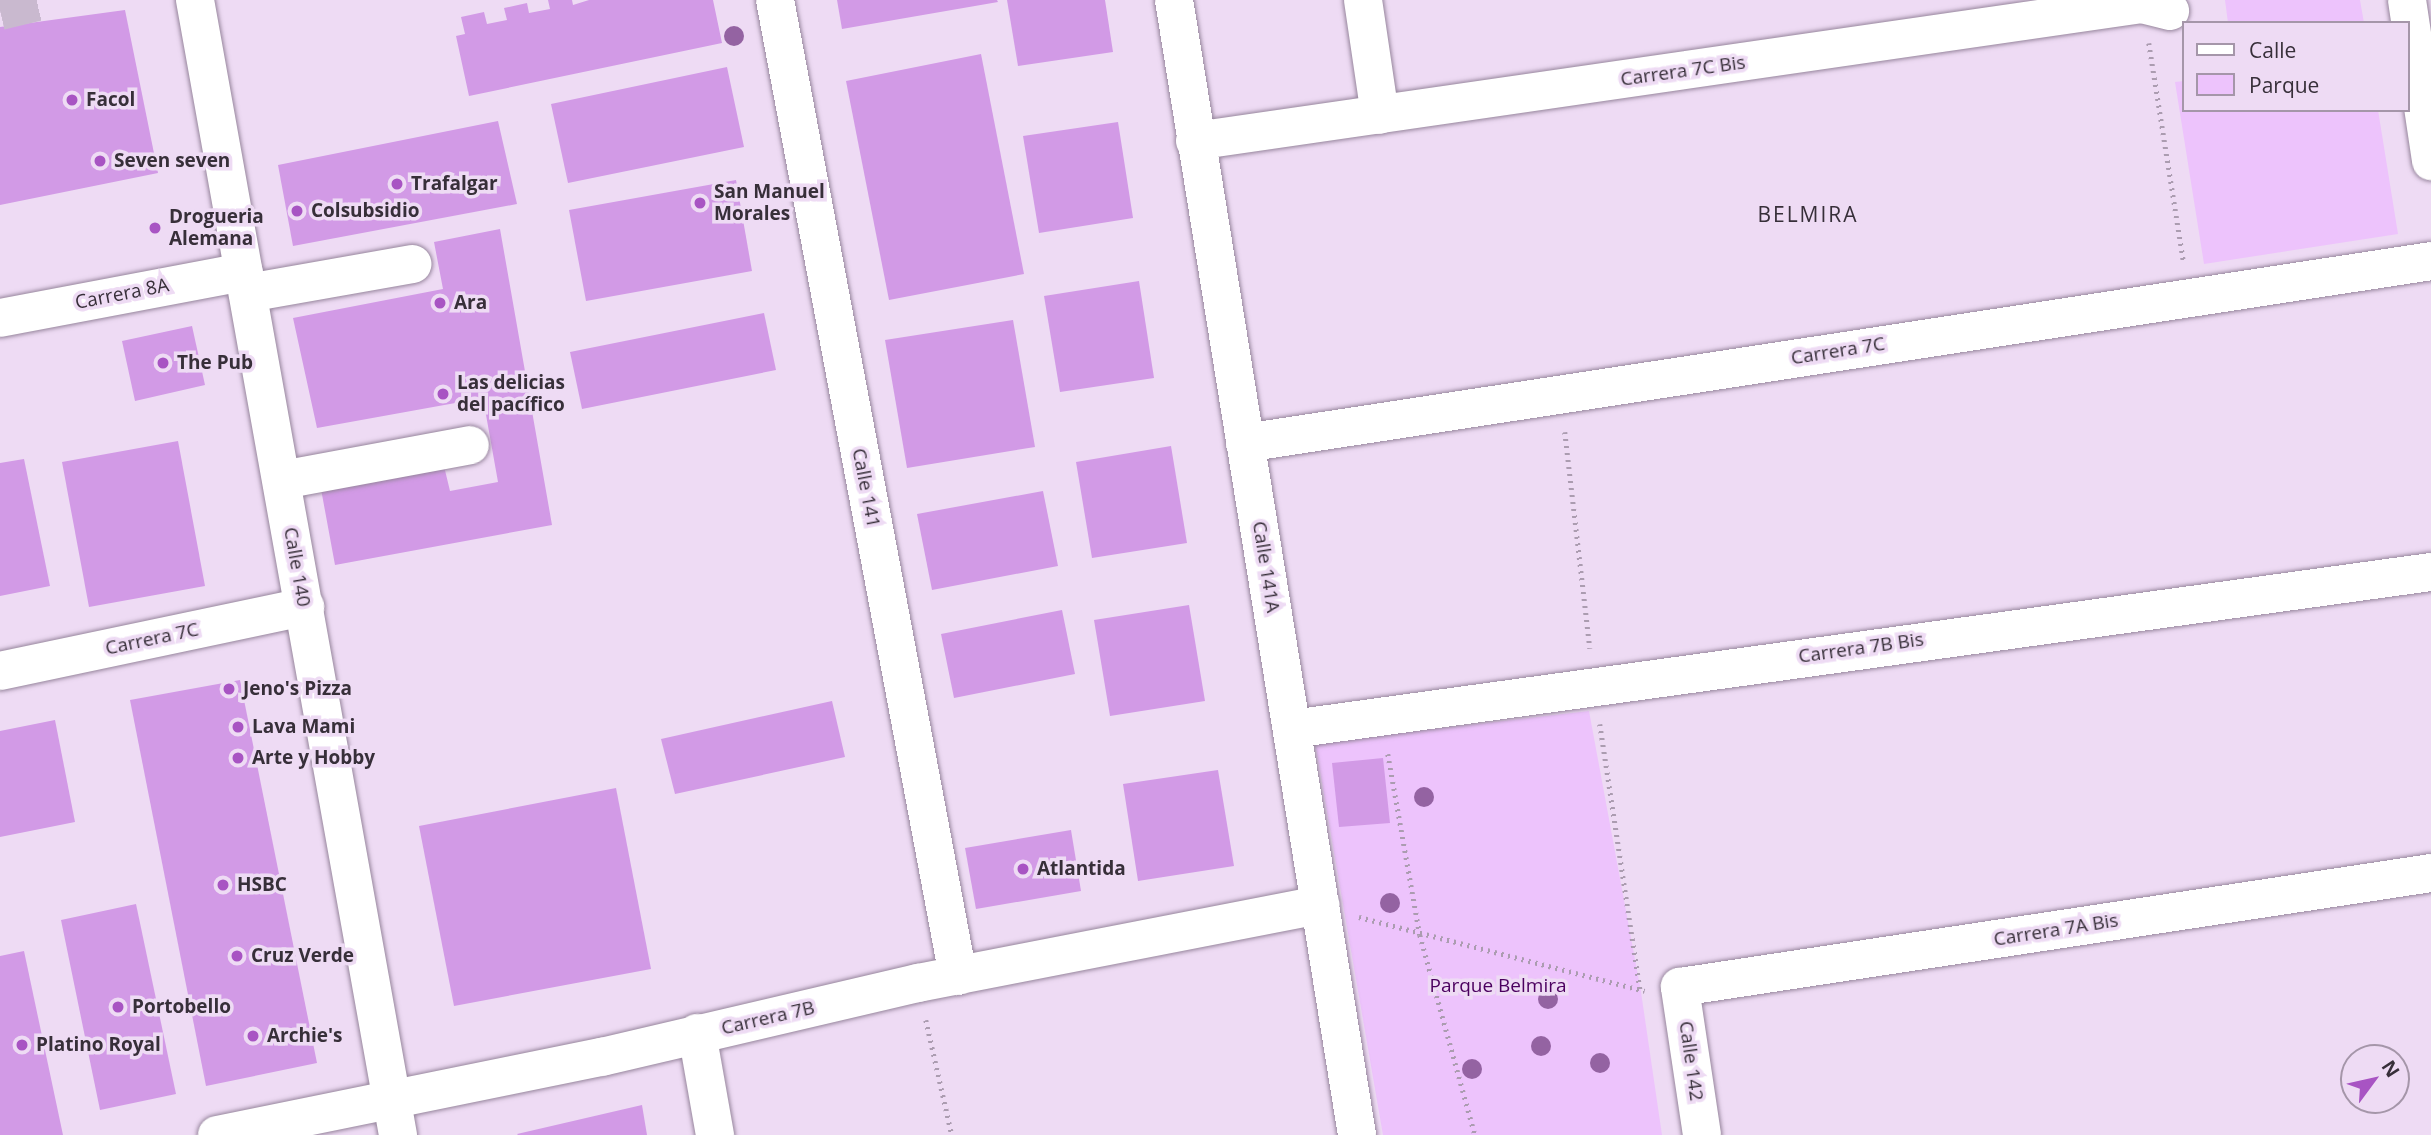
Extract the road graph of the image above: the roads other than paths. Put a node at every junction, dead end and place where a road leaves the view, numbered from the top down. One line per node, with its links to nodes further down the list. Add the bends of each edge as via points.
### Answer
1 (195, 0): 12 (street, Calle 140)
2 (775, 0): 23 (street, Calle 141)
3 (1174, 0): 8 (street, Calle 141A)
4 (1363, 0): 7 (street)
5 (2407, 0): 9 (street)
6 (2156, 8): 7 (street, Carrera 7C Bis)
7 (1380, 114): 8 (street, Carrera 7C Bis)
8 (1195, 141): 14 (street, Calle 141A)
9 (2431, 161)
10 (2431, 261): 14 (street, Carrera 7C)
11 (412, 264): 12 (street, Carrera 8A)
12 (246, 282): 13 (street, Carrera 8A); 16 (street, Calle 140)
13 (0, 318)
14 (1245, 443): 20 (street, Calle 141A)
15 (470, 444): 16 (street)
16 (282, 480): 18 (street, Calle 140)
17 (2431, 572): 20 (street, Carrera 7B Bis)
18 (305, 607): 19 (street, Carrera 7C); 26 (street, Calle 140)
19 (0, 671)
20 (1292, 729): 22 (street, Calle 141A)
21 (2431, 873): 24 (street, Carrera 7A Bis)
22 (1321, 905): 23 (street, Carrera 7B); 29 (street, Calle 141A)
23 (958, 976): 25 (street, Carrera 7B)
24 (1680, 987): 30 (street, Calle 142)
25 (697, 1033): 26 (street, Carrera 7B); 28 (street)
26 (395, 1118): 27 (street, Carrera 7B)
27 (217, 1135)
28 (715, 1135)
29 (1357, 1135)
30 (1702, 1135)

